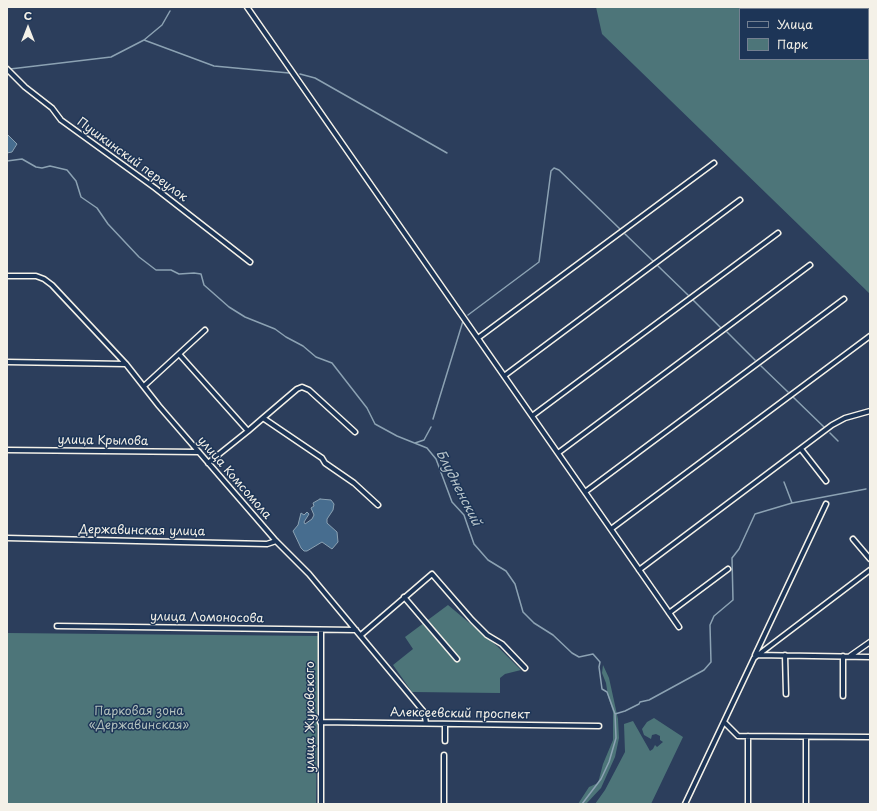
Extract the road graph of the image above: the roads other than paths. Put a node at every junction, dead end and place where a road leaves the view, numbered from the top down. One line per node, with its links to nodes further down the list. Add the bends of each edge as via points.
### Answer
1 (247, 7): 12 (street)
2 (7, 70): 6 (street, Пушкинский переулок, via 52,108 60,120 155,188)
3 (714, 163): 12 (street)
4 (740, 200): 16 (street)
5 (778, 233): 19 (street)
6 (250, 262)
7 (810, 264): 26 (street)
8 (7, 276): 15 (street, улица Комсомола, via 36,276 48,282)
9 (844, 299): 29 (street)
10 (205, 330): 13 (street)
11 (870, 336): 32 (street)
12 (478, 338): 16 (street)
13 (179, 354): 17 (street); 21 (street)
14 (7, 362): 15 (street)
15 (126, 364): 17 (street, улица Комсомола)
16 (504, 376): 19 (street)
17 (144, 386): 25 (street, улица Комсомола)
18 (870, 411): 23 (street, via 845,418)
19 (532, 416): 26 (street)
20 (263, 418): 21 (street); 22 (street, via 302,387 309,390); 31 (street, via 322,458)
21 (248, 431): 27 (street)
22 (354, 432)
23 (801, 449): 28 (street); 38 (street)
24 (7, 450): 25 (street, улица Крылова)
25 (199, 452): 27 (street, улица Комсомола)
26 (558, 453): 29 (street)
27 (208, 463): 35 (street, улица Комсомола)
28 (826, 481)
29 (585, 492): 32 (street)
30 (826, 504): 49 (street)
31 (378, 505)
32 (611, 529): 38 (street)
33 (7, 538): 35 (street, Державинская улица, via 267,544)
34 (854, 539): 36 (street)
35 (276, 541): 45 (street, улица Комсомола, via 309,574)
36 (870, 559)
37 (728, 569): 41 (street)
38 (639, 570): 41 (street)
39 (870, 570): 49 (street)
40 (404, 597): 46 (street); 53 (street); 54 (street, via 432,574 472,620 487,635 502,644)
41 (669, 613): 43 (street)
42 (57, 626): 44 (street, улица Ломоносова)
43 (678, 627)
44 (321, 630): 45 (street, улица Ломоносова); 57 (street, улица Жуковского)
45 (356, 630): 46 (street, улица Комсомола)
46 (360, 635): 59 (street, улица Комсомола, via 424,712)
47 (870, 642): 51 (street)
48 (785, 655): 49 (street); 50 (street); 55 (street)
49 (756, 656): 58 (street)
50 (844, 656): 51 (street); 56 (street)
51 (850, 656): 52 (street)
52 (870, 656)
53 (457, 659)
54 (525, 668)
55 (786, 694)
56 (843, 696)
57 (320, 722): 59 (street, Алексеевский проспект); 67 (street, улица Жуковского)
58 (724, 722): 62 (street, via 738,736); 69 (street)
59 (426, 723): 60 (street, Алексеевский проспект)
60 (445, 724): 61 (street, Алексеевский проспект); 65 (street)
61 (599, 726)
62 (748, 736): 63 (street); 70 (street)
63 (806, 737): 64 (street); 71 (street)
64 (870, 737)
65 (445, 741)
66 (444, 756): 68 (street)
67 (321, 804)
68 (444, 804)
69 (685, 804)
70 (748, 804)
71 (806, 804)

